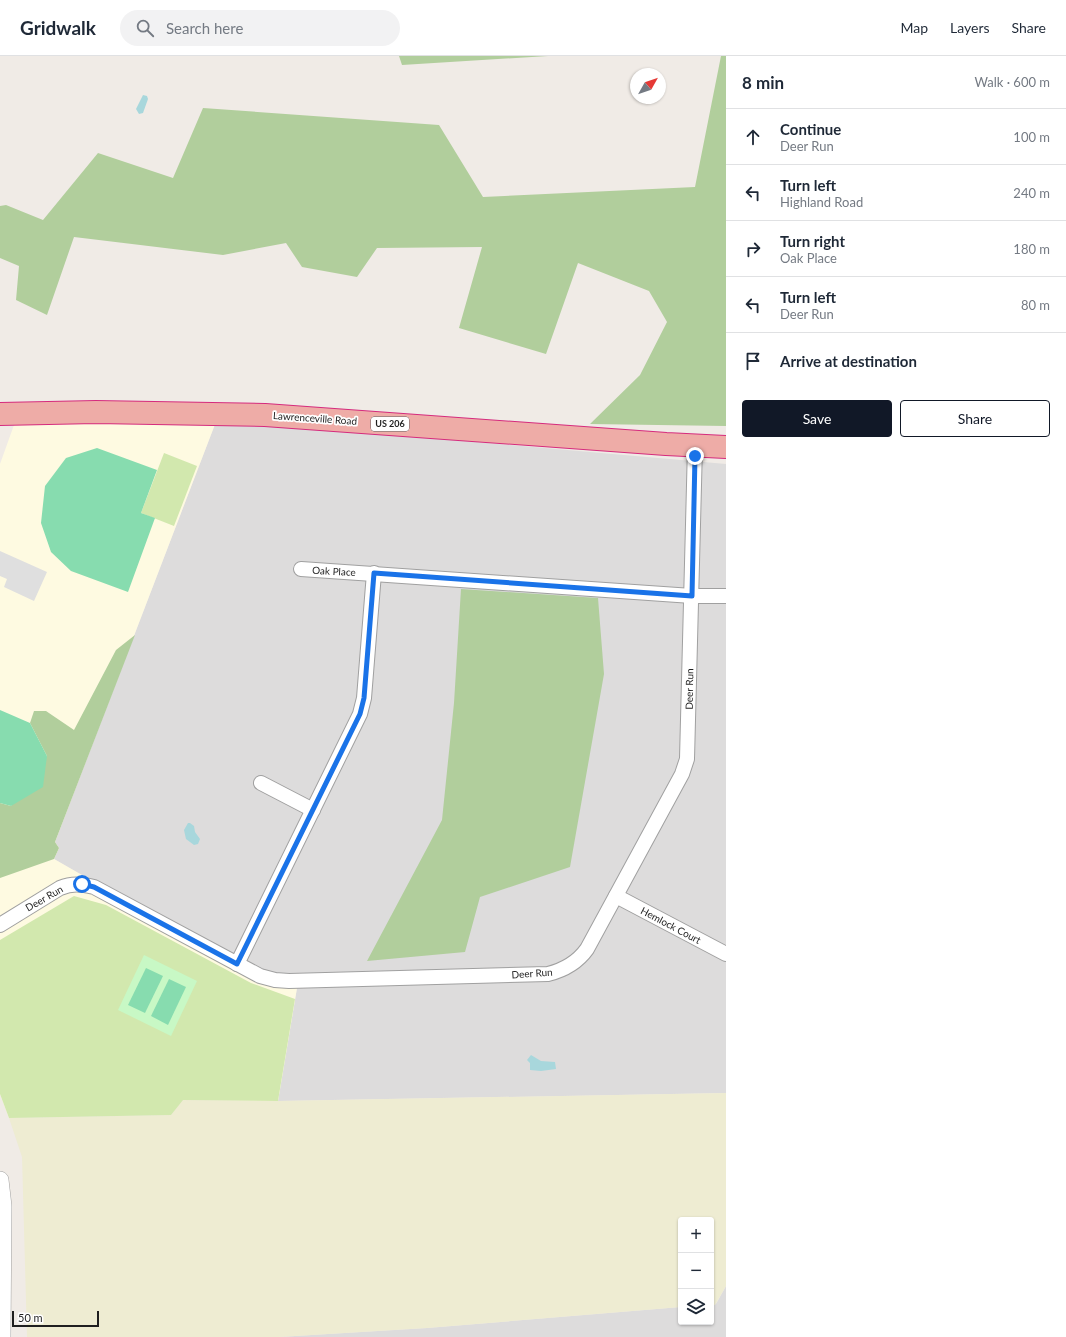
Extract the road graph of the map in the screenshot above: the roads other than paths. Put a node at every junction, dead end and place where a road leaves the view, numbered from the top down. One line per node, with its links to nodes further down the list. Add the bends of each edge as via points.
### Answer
1 (53, 413): 2 (highway, Lawrenceville Road / US 206); 3 (street); 4 (highway, Lawrenceville Road / US 206, via 265,415)
2 (0, 414)
3 (0, 422)
4 (695, 446): 5 (highway, Lawrenceville Road / US 206); 8 (street, Deer Run)
5 (726, 447)
6 (302, 569): 7 (street, Oak Place)
7 (374, 573): 8 (street, Oak Place); 11 (street, via 364,698 352,731)
8 (692, 596): 9 (street, Oak Place); 12 (street, Deer Run, via 687,759 682,774)
9 (726, 596)
10 (261, 783): 11 (street)
11 (313, 810): 15 (street)
12 (616, 896): 14 (street, Hemlock Court); 15 (street, Deer Run, via 583,954 561,971 548,974 289,981 260,976)
13 (0, 925): 15 (street, Deer Run, via 60,888 69,884 82,884 94,887)
14 (726, 954)
15 (237, 964)
16 (0, 1180): 17 (street, via 3,1206)
17 (2, 1337)

